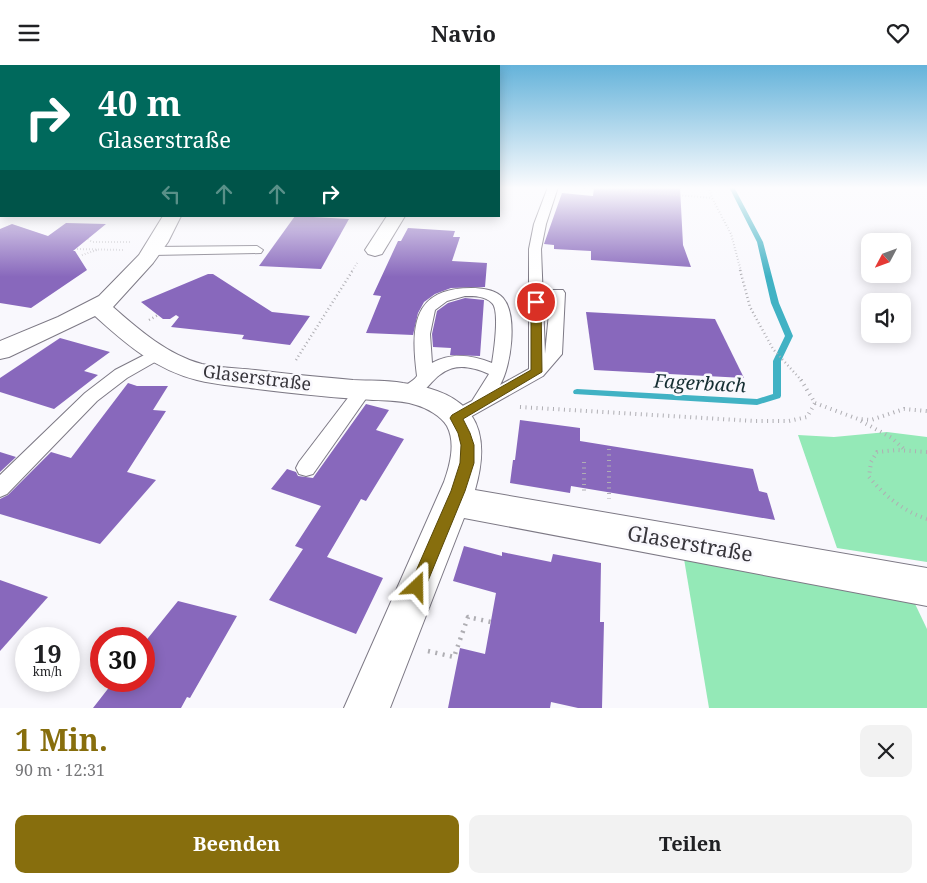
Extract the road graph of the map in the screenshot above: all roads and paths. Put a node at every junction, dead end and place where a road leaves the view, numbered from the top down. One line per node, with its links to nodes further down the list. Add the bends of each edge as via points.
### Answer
1 (171, 217): 6 (street)
2 (395, 217): 7 (street)
3 (542, 217): 18 (lane, via 536,249)
4 (722, 217): 22 (path, via 731,234 750,307 773,349 804,383)
5 (88, 239): 6 (path)
6 (145, 246): 11 (lane); 14 (street, via 107,301)
7 (377, 248): 19 (path, via 366,250)
8 (77, 249): 9 (path)
9 (100, 249): 10 (path); 12 (path)
10 (129, 250)
11 (257, 250)
12 (82, 255)
13 (558, 293): 18 (lane, via 554,354)
14 (98, 306): 15 (street); 16 (street, Glaserstraße)
15 (0, 351)
16 (156, 354): 19 (street, Glaserstraße, via 201,372); 31 (lane, via 121,374 91,397)
17 (499, 372): 20 (lane, via 484,364 462,361 443,364); 20 (lane, via 502,306 488,294 460,293 428,307 423,322); 23 (lane)
18 (537, 372): 23 (lane)
19 (278, 382): 21 (street, Glaserstraße)
20 (416, 385): 21 (street, Glaserstraße); 23 (street, Glaserstraße, via 434,401)
21 (363, 390): 30 (lane)
22 (816, 403): 23 (path, via 808,417 789,421); 25 (path)
23 (468, 411): 33 (street, Glaserstraße, via 464,433 467,463)
24 (927, 411): 25 (path, via 904,409 871,420)
25 (858, 419): 27 (path, via 892,438)
26 (610, 449): 34 (path)
27 (906, 451): 28 (path); 35 (path, via 878,452 871,462 869,477 884,496)
28 (927, 452)
29 (584, 462): 32 (path)
30 (306, 468)
31 (0, 488)
32 (584, 499)
33 (453, 501): 36 (street, Glaserstraße); 39 (street, Glaserstraße)
34 (609, 502)
35 (927, 519)
36 (927, 587)
37 (491, 622): 38 (path, via 468,617 454,657)
38 (418, 649)
39 (367, 708)

